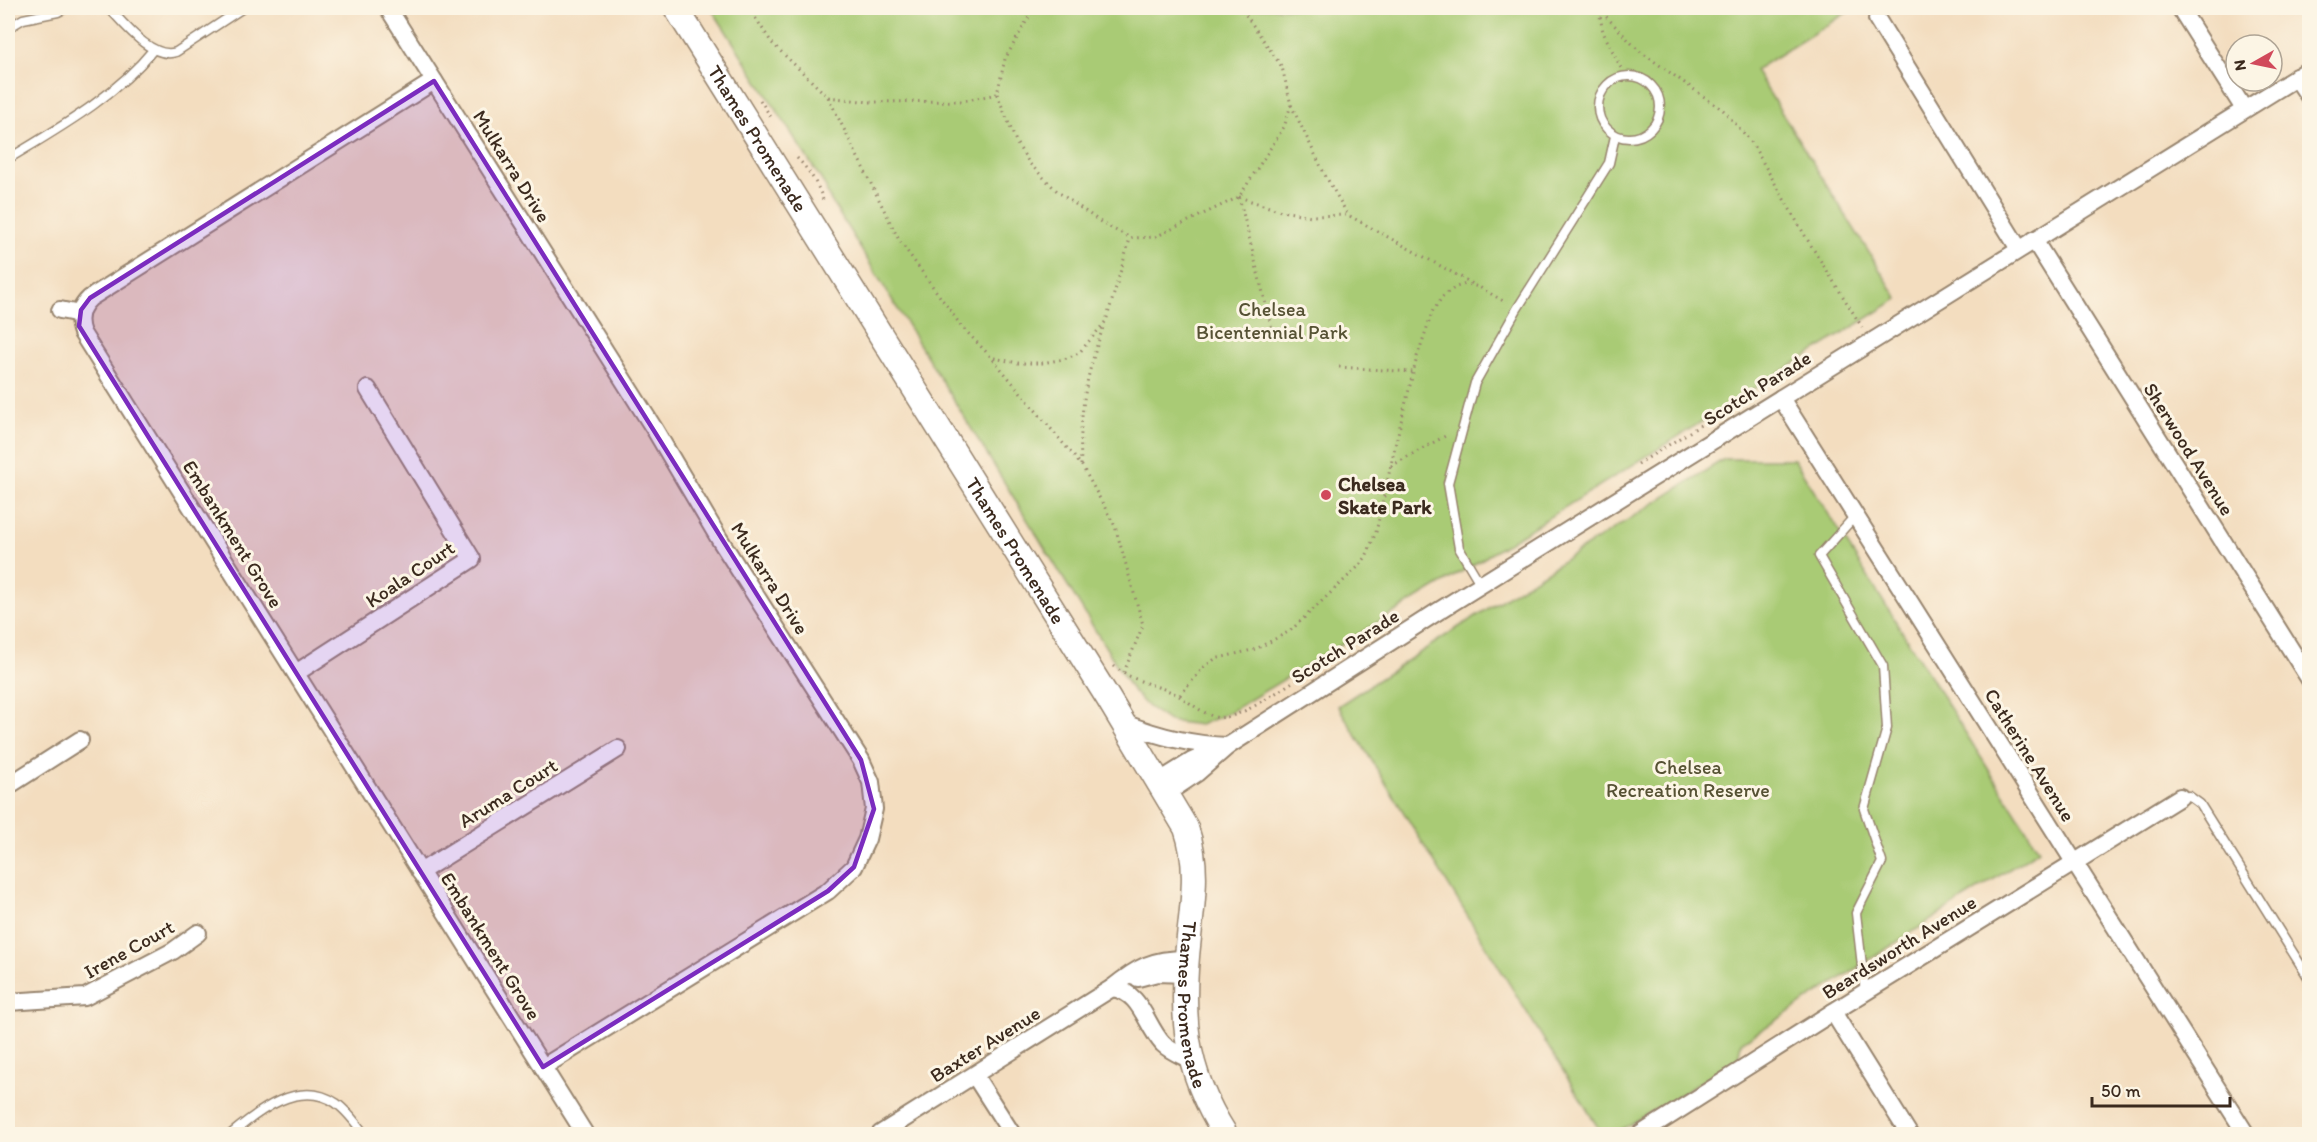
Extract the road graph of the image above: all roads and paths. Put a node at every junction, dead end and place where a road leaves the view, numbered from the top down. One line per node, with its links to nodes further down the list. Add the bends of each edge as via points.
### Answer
1 (66, 8): 12 (lane, via 23,19)
2 (109, 8): 13 (lane)
3 (243, 8): 13 (lane, via 174,53)
4 (388, 8): 16 (street, Mulkarra Drive)
5 (676, 8): 55 (main road, Thames Promenade)
6 (749, 8): 19 (path, via 772,43)
7 (1034, 8): 18 (path, via 1005,59)
8 (1241, 8): 21 (path, via 1282,67)
9 (2180, 8): 22 (street)
10 (1599, 9): 15 (path, via 1604,32); 38 (path, via 1638,50 1723,110 1750,140)
11 (1877, 19): 31 (street, Sherwood Avenue)
12 (8, 28)
13 (153, 50): 26 (lane, via 116,88)
14 (2303, 73): 20 (street); 22 (street, Scotch Parade)
15 (1625, 76): 24 (lane, via 1607,84 1598,102 1601,122); 24 (lane, via 1636,76 1654,87 1659,118 1646,134 1625,139)
16 (434, 81): 35 (street, via 90,298); 72 (street, Mulkarra Drive, via 861,760 870,782 874,809 867,839 854,867 828,891)
17 (756, 92): 23 (path)
18 (997, 94): 19 (path, via 962,101 869,102); 30 (path, via 1017,144 1030,164 1058,192)
19 (828, 97): 39 (path, via 899,240 962,327)
20 (2310, 98)
21 (1291, 105): 27 (path, via 1284,127); 29 (path)
22 (2244, 109): 31 (street, Scotch Parade)
23 (773, 121)
24 (1615, 136): 33 (lane, via 1609,163)
25 (795, 156): 28 (path, via 819,188)
26 (8, 159)
27 (1239, 197): 29 (path, via 1311,216); 30 (path, via 1155,237); 37 (path)
28 (823, 202)
29 (1348, 215): 32 (path)
30 (1131, 238): 36 (path)
31 (2026, 245): 38 (street, Scotch Parade); 52 (street, Sherwood Avenue)
32 (1479, 287): 33 (path); 53 (path, via 1456,287 1433,310 1422,338 1376,532 1358,567 1290,631 1256,649 1215,659)
33 (1517, 309): 44 (lane, via 1475,383)
34 (60, 310): 35 (street)
35 (80, 314): 50 (street, Embankment Grove, via 82,333)
36 (1106, 321): 39 (path, via 1079,353 1064,359 1018,363); 45 (path, via 1089,367 1080,428)
37 (1274, 337)
38 (1871, 343): 43 (street, Scotch Parade)
39 (992, 358): 45 (path)
40 (1340, 367): 41 (path)
41 (1413, 372)
42 (368, 389): 50 (street, Koala Court, via 472,559)
43 (1781, 398): 47 (street, Catherine Avenue); 48 (street, Scotch Parade)
44 (1463, 426): 46 (path); 48 (lane, via 1448,483 1459,548)
45 (1082, 466): 51 (path, via 1114,526 1143,625)
46 (1391, 466)
47 (1855, 516): 62 (street, Catherine Avenue); 68 (lane, via 1819,556 1883,666 1887,729 1864,809 1882,862 1856,913)
48 (1481, 585): 57 (street, Scotch Parade)
49 (1114, 666): 51 (path)
50 (296, 673): 63 (street, Embankment Grove)
51 (1124, 673): 53 (path)
52 (2310, 680)
53 (1180, 695): 54 (path, via 1213,717 1227,718)
54 (1245, 711)
55 (1124, 723): 57 (street, via 1151,734); 60 (main road, Thames Promenade)
56 (80, 740): 59 (street)
57 (1228, 746): 60 (street, Scotch Parade, via 1191,761)
58 (618, 749): 63 (street, Aruma Court)
59 (8, 786)
60 (1163, 787): 65 (main road, Thames Promenade, via 1186,828 1194,861)
61 (2180, 797): 62 (street, Beardsworth Avenue); 66 (lane, via 2189,796 2200,804)
62 (2074, 863): 68 (street, Beardsworth Avenue); 82 (street, Catherine Avenue)
63 (420, 872): 72 (street, Embankment Grove)
64 (198, 933): 69 (street, Irene Court, via 173,951 85,997)
65 (1185, 966): 67 (street, Baxter Avenue, via 1162,960 1144,965); 71 (main road, Thames Promenade, via 1184,1012)
66 (2310, 980)
67 (1112, 988): 71 (street, via 1133,998 1163,1044); 73 (street, Baxter Avenue)
68 (1865, 992): 70 (street, Beardsworth Avenue)
69 (8, 1002)
70 (1833, 1012): 80 (street, Beardsworth Avenue); 81 (street)
71 (1192, 1061): 79 (main road, Thames Promenade, via 1204,1098)
72 (543, 1067): 76 (street, Embankment Grove)
73 (975, 1076): 77 (street, Baxter Avenue); 78 (street)
74 (231, 1134): 75 (lane, via 275,1102 309,1095 336,1103)
75 (364, 1134)
76 (585, 1134)
77 (880, 1134)
78 (1012, 1134)
79 (1225, 1134)
80 (1641, 1134)
81 (1909, 1134)
82 (2246, 1134)

